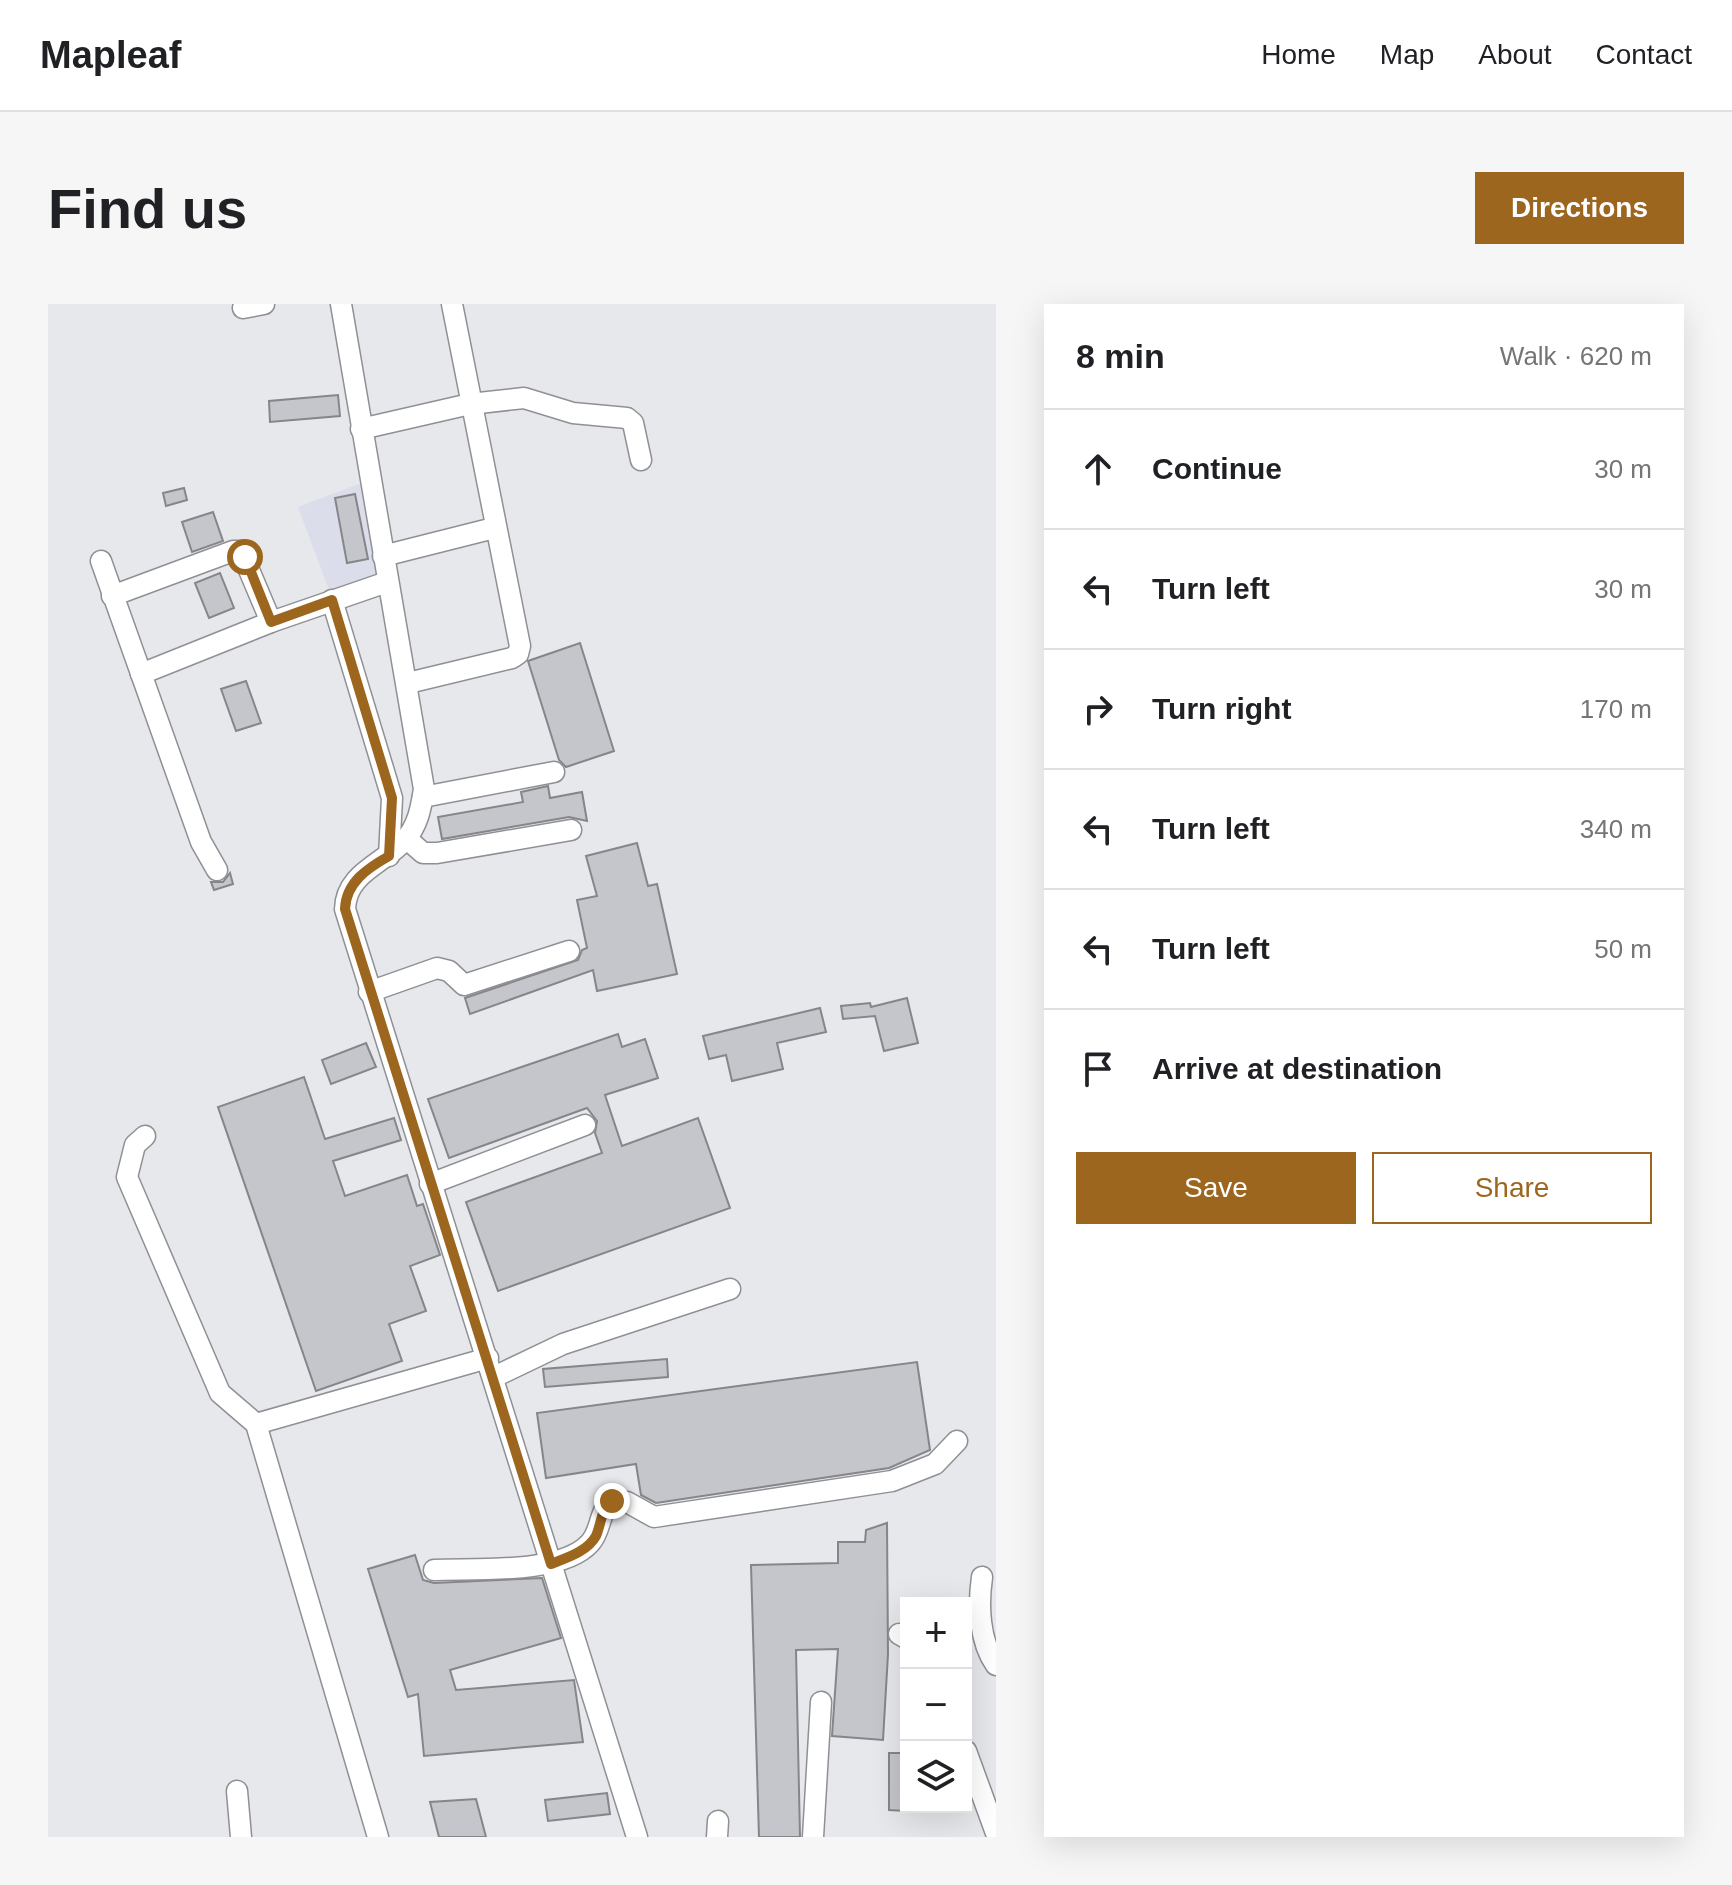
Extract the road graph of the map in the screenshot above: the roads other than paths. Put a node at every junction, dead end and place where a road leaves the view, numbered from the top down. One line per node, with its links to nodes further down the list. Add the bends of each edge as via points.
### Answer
1 (341, 304): 4 (street)
2 (452, 304): 3 (street)
3 (470, 404): 4 (street); 5 (street, via 524,398 573,413 618,415 633,423); 6 (street)
4 (361, 429): 7 (street)
5 (641, 460)
6 (494, 528): 7 (street); 14 (street, via 518,654)
7 (383, 556): 9 (street)
8 (101, 561): 10 (street)
9 (387, 582): 11 (street); 14 (street)
10 (112, 596): 12 (street, via 241,551); 13 (street)
11 (332, 600): 12 (street); 19 (street, via 392,798)
12 (271, 622): 13 (street)
13 (141, 674): 20 (street, via 201,842)
14 (408, 683): 16 (street)
15 (554, 772): 16 (street)
16 (423, 797): 18 (street)
17 (571, 830): 18 (street, via 437,853 423,853)
18 (407, 839): 19 (street)
19 (389, 856): 22 (street, via 370,867 345,897)
20 (217, 870)
21 (569, 951): 22 (street, via 464,985 437,968)
22 (369, 992): 25 (street)
23 (585, 1125): 25 (street)
24 (145, 1136): 28 (street, via 135,1145 127,1177 220,1393)
25 (430, 1184): 27 (street)
26 (730, 1289): 27 (street)
27 (491, 1367): 28 (street); 30 (street)
28 (256, 1424): 39 (street)
29 (957, 1441): 30 (street, via 935,1464 892,1481 654,1517 627,1502 612,1501 603,1508 588,1546)
30 (551, 1564): 31 (street); 40 (street)
31 (434, 1570)
32 (982, 1577): 33 (street, via 978,1603)
33 (996, 1665)
34 (821, 1702): 41 (street)
35 (972, 1767): 37 (street)
36 (237, 1791): 38 (street)
37 (996, 1833)
38 (241, 1837)
39 (378, 1837)
40 (637, 1837)
41 (813, 1837)

